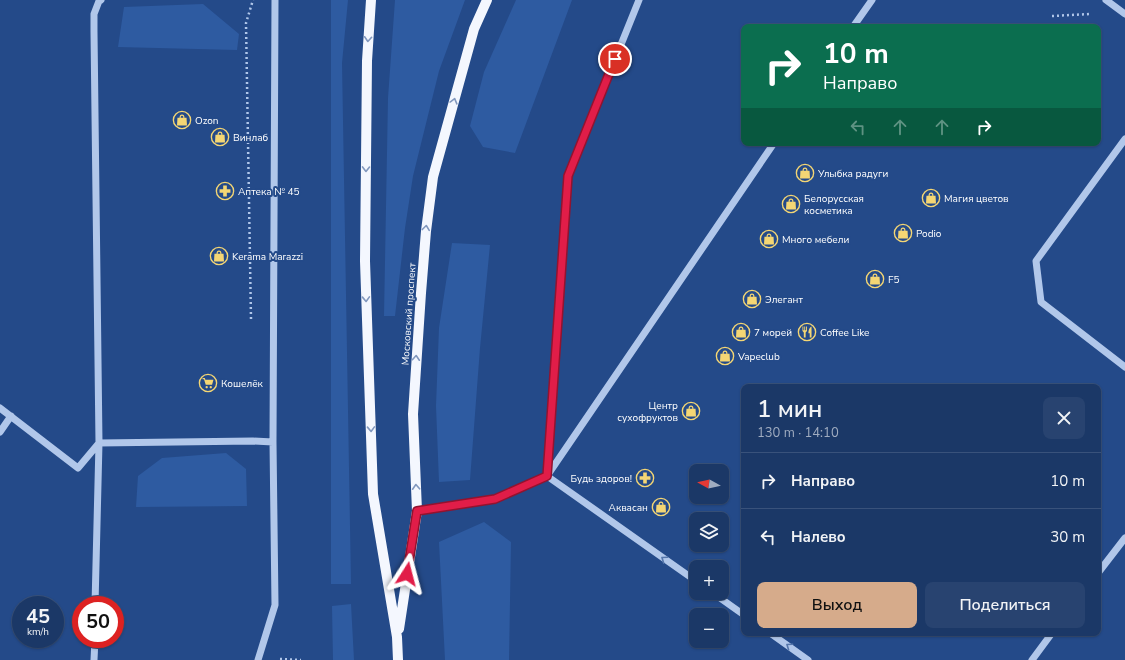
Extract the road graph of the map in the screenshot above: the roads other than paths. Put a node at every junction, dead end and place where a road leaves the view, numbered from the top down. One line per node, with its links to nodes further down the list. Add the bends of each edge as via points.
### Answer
1 (101, 0): 17 (lane, via 94,14)
2 (275, 0): 16 (lane)
3 (371, 0): 28 (main road, Московский проспект, one-way to 28, via 367,61 365,261 373,494)
4 (487, 0): 19 (main road, Московский проспект, one-way to 4, via 413,414 420,293 433,177 474,29)
5 (639, 0): 18 (lane, via 568,176)
6 (872, 0): 9 (lane)
7 (1106, 0): 8 (lane)
8 (1125, 14)
9 (855, 24)
10 (1125, 139): 12 (lane, via 1036,261 1041,302)
11 (772, 146): 18 (lane)
12 (1125, 367)
13 (0, 408): 14 (lane)
14 (11, 416): 15 (lane); 17 (lane, via 78,468)
15 (0, 432)
16 (273, 442): 17 (lane); 31 (lane, via 275,605)
17 (99, 443): 23 (lane)
18 (547, 476): 19 (lane, via 495,499); 22 (lane, one-way to 18)
19 (417, 511): 28 (main road, Московский проспект)
20 (1125, 538): 21 (lane)
21 (1101, 569)
22 (689, 576)
23 (95, 596)
24 (723, 600): 25 (lane)
25 (741, 613)
26 (774, 636): 33 (lane, one-way to 26)
27 (1050, 636): 34 (lane)
28 (397, 637): 32 (main road, Московский проспект)
29 (95, 648): 30 (lane)
30 (94, 660)
31 (258, 660)
32 (398, 660)
33 (808, 660)
34 (1032, 660)

